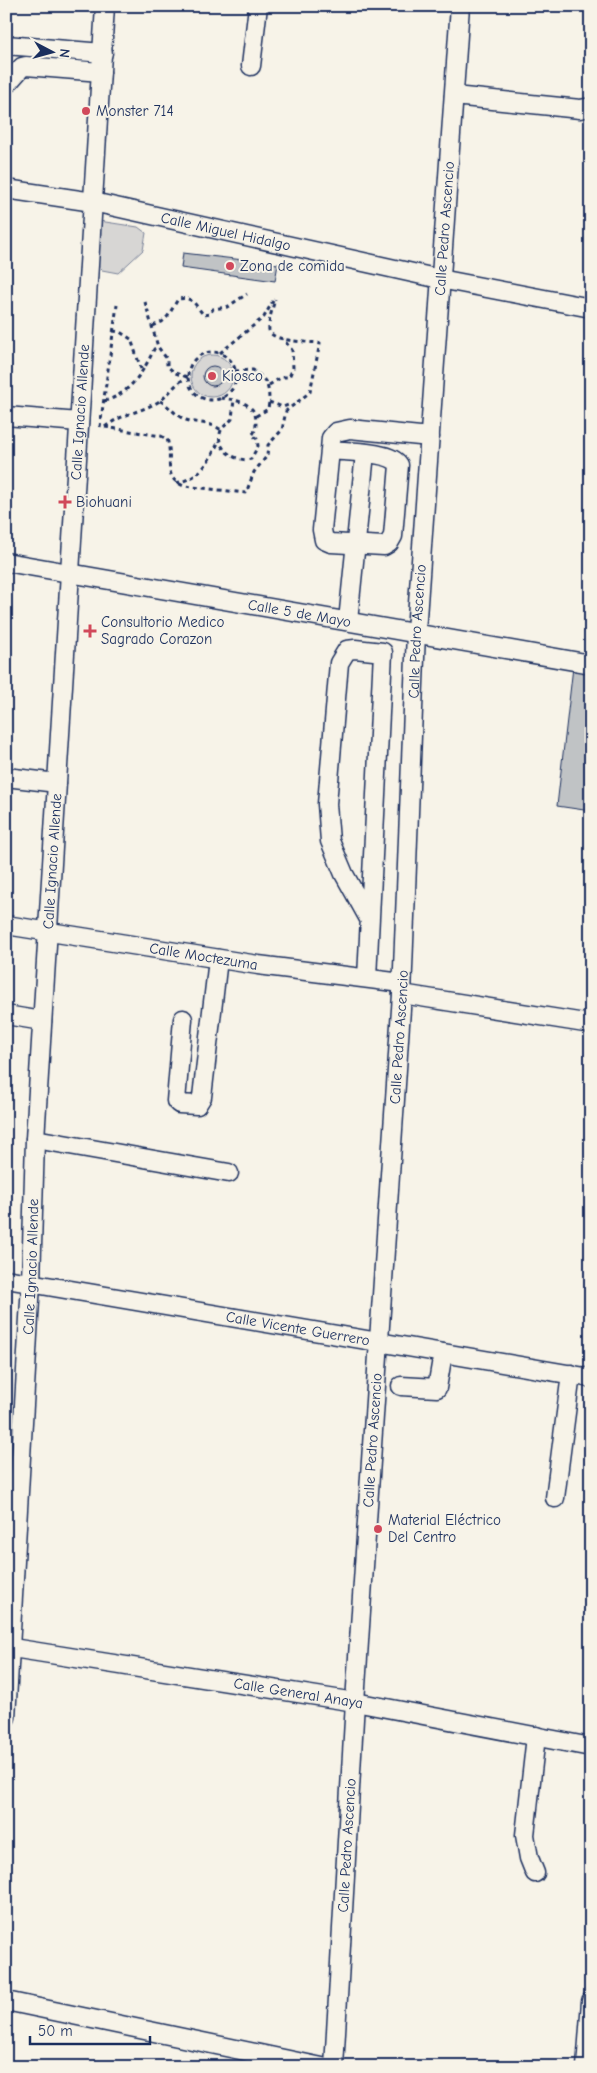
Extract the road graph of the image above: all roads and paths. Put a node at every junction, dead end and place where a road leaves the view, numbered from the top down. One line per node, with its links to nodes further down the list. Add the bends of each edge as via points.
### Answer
1 (105, 6): 5 (street, Calle Ignacio Allende)
2 (258, 6): 6 (street)
3 (460, 6): 9 (street, Calle Pedro Ascencio)
4 (6, 45): 5 (street)
5 (103, 53): 7 (street, Calle Ignacio Allende)
6 (251, 66)
7 (101, 72): 8 (street, via 26,66); 12 (street, Calle Ignacio Allende)
8 (6, 85)
9 (454, 96): 10 (street); 13 (street, Calle Pedro Ascencio)
10 (591, 108)
11 (6, 189): 12 (street, Calle Miguel Hidalgo)
12 (93, 202): 13 (street, Calle Miguel Hidalgo); 35 (street, Calle Ignacio Allende)
13 (440, 279): 17 (street, Calle Miguel Hidalgo); 38 (street, Calle Pedro Ascencio)
14 (247, 294): 18 (path, via 227,307 213,309 204,315 198,305 186,298 178,298 168,316)
15 (145, 302): 18 (path)
16 (117, 305): 19 (path)
17 (591, 308)
18 (153, 326): 21 (path)
19 (113, 331): 23 (path, via 131,339); 29 (path)
20 (282, 339): 22 (path, via 272,335 269,329 275,298 264,318); 26 (path, via 292,350 291,374); 32 (path, via 320,343 310,392)
21 (158, 347): 23 (path); 25 (path, via 167,359 167,366 174,373)
22 (220, 353): 24 (path, via 227,357); 25 (path, via 212,351 197,357 192,362)
23 (141, 370): 29 (path, via 130,388)
24 (235, 371): 26 (path, via 253,370); 27 (path, via 233,387)
25 (188, 377): 27 (path, via 189,384 199,396 214,400); 30 (path)
26 (269, 385): 31 (path)
27 (221, 398): 28 (path)
28 (234, 399): 34 (path, via 247,404); 37 (path, via 232,419)
29 (104, 401): 36 (path, via 99,427)
30 (160, 401): 36 (path, via 118,417); 37 (path, via 166,403 173,414 216,425)
31 (269, 402): 32 (path, via 283,407); 34 (path, via 268,409)
32 (292, 404): 42 (path, via 286,411 282,430 268,445 267,456 254,472 246,493)
33 (6, 416): 35 (street)
34 (256, 416): 39 (path, via 252,435 258,446 251,459 236,459)
35 (79, 422): 45 (street, Calle Ignacio Allende)
36 (105, 427): 42 (path, via 167,439 170,476)
37 (221, 430): 39 (path)
38 (430, 437): 40 (street, via 342,430 331,438); 48 (street, Calle Pedro Ascencio)
39 (219, 441): 42 (path, via 199,474)
40 (330, 450): 41 (street); 43 (street, via 322,536 331,543)
41 (366, 453): 43 (street); 43 (street, via 389,457 399,466 393,536 384,546)
42 (175, 483)
43 (355, 544): 46 (street)
44 (6, 562): 45 (street, Calle 5 de Mayo)
45 (70, 573): 46 (street, Calle 5 de Mayo); 52 (street, Calle Ignacio Allende)
46 (348, 621): 47 (street, Calle 5 de Mayo)
47 (386, 627): 48 (street, Calle 5 de Mayo); 49 (street)
48 (416, 632): 50 (street, Calle 5 de Mayo); 58 (street, Calle Pedro Ascencio)
49 (383, 652): 53 (street); 53 (street, via 347,650 339,663 327,804 330,841)
50 (591, 664)
51 (6, 777): 52 (street)
52 (57, 783): 55 (street, Calle Ignacio Allende)
53 (369, 919): 57 (street)
54 (6, 925): 55 (street, Calle Moctezuma)
55 (48, 932): 56 (street, Calle Moctezuma); 61 (street, Calle Ignacio Allende)
56 (218, 959): 57 (street, Calle Moctezuma); 60 (street, via 202,1097 197,1104 179,1104 176,1101)
57 (367, 978): 58 (street, Calle Moctezuma)
58 (402, 989): 62 (street, Calle Moctezuma); 67 (street, Calle Pedro Ascencio)
59 (6, 1015): 61 (street)
60 (183, 1019)
61 (35, 1020): 63 (street, Calle Ignacio Allende)
62 (591, 1024)
63 (35, 1139): 64 (street); 66 (street, Calle Ignacio Allende)
64 (229, 1173)
65 (6, 1279): 66 (street, Calle Vicente Guerrero)
66 (30, 1283): 67 (street, Calle Vicente Guerrero); 73 (street, Calle Ignacio Allende)
67 (378, 1342): 68 (street, Calle Vicente Guerrero); 74 (street, Calle Pedro Ascencio)
68 (443, 1353): 69 (street, Calle Vicente Guerrero); 71 (street, via 437,1388)
69 (571, 1374): 70 (street, Calle Vicente Guerrero); 72 (street)
70 (591, 1378)
71 (401, 1386)
72 (555, 1498)
73 (8, 1648): 74 (street, Calle General Anaya); 75 (street, Calle Ignacio Allende)
74 (355, 1702): 76 (street, Calle General Anaya); 82 (street, Calle Pedro Ascencio)
75 (6, 1718)
76 (536, 1736): 77 (street, Calle General Anaya); 78 (street, via 525,1835)
77 (591, 1747)
78 (535, 1873)
79 (6, 2001): 81 (street)
80 (591, 2001): 83 (street)
81 (322, 2067)
82 (334, 2067)
83 (586, 2067)

